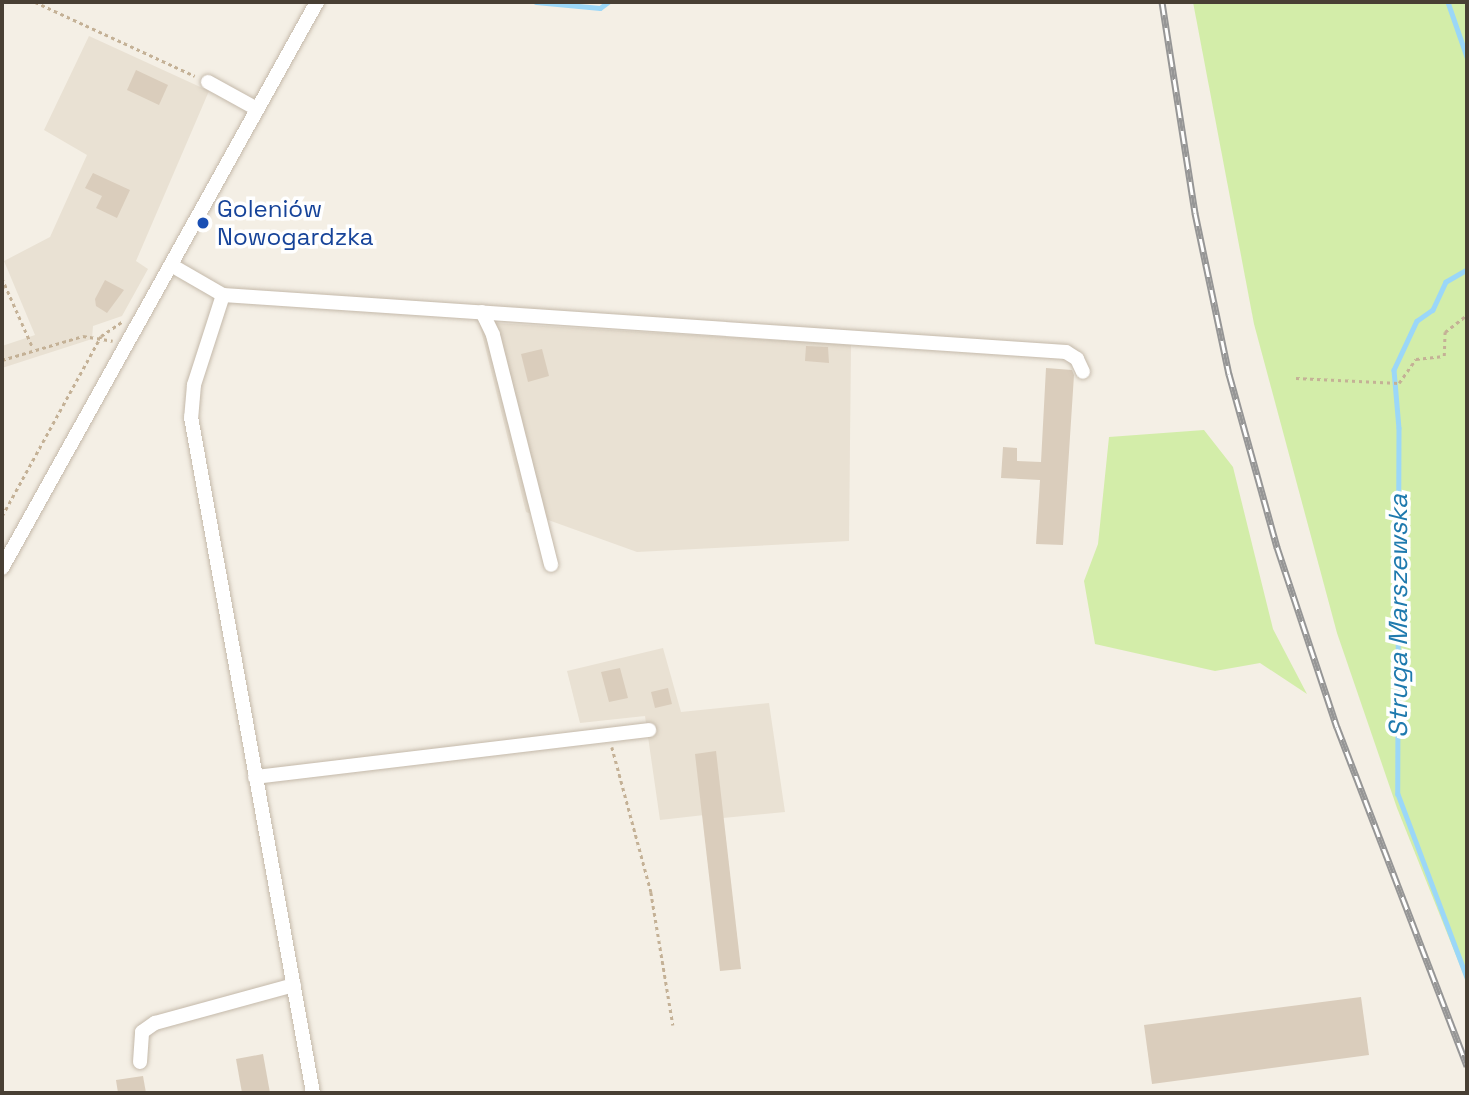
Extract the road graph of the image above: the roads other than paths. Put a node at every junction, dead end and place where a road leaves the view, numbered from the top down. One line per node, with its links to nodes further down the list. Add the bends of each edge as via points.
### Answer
1 (317, 2): 3 (street)
2 (208, 82): 3 (street)
3 (257, 109): 4 (street)
4 (171, 265): 5 (street); 9 (street)
5 (223, 295): 6 (street); 11 (street, via 194,385 191,418)
6 (482, 312): 7 (street, via 1066,352 1077,359); 8 (street, via 492,335)
7 (1083, 372)
8 (551, 565)
9 (2, 568)
10 (649, 730): 11 (street)
11 (255, 777): 12 (street)
12 (293, 985): 13 (street, via 155,1023 139,1039); 14 (street)
13 (140, 1062)
14 (313, 1093)

